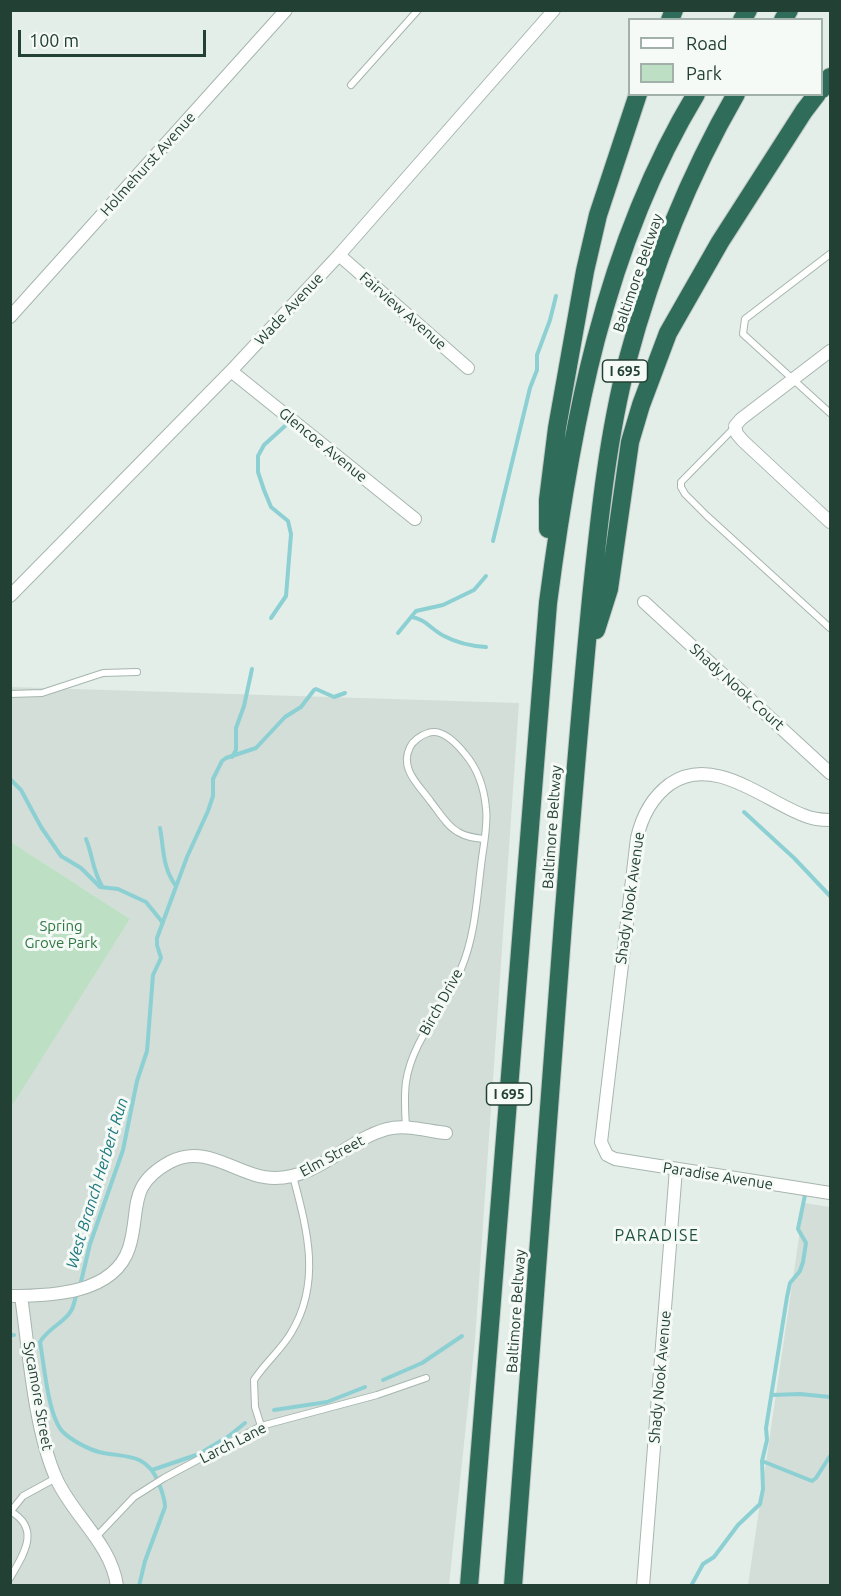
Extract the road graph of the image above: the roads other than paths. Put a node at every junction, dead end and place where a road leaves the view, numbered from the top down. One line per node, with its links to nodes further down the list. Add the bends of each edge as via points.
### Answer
1 (286, 10): 11 (street, Holmehurst Avenue)
2 (418, 10): 4 (lane)
3 (554, 10): 10 (street, Wade Avenue)
4 (351, 85)
5 (637, 96): 22 (highway, via 598,215 567,364 548,500)
6 (695, 96): 22 (highway, Baltimore Beltway / I 695, via 632,227 609,293 574,430)
7 (735, 96): 24 (highway, Baltimore Beltway / I 695, via 693,174 666,239 626,366 602,503)
8 (815, 96): 24 (highway, via 720,242 668,333 630,442 609,589)
9 (831, 254): 15 (lane, via 745,319 743,334)
10 (339, 255): 13 (street, Fairview Avenue); 14 (street, Wade Avenue)
11 (10, 317)
12 (831, 351): 15 (street)
13 (468, 368)
14 (231, 371): 18 (street, Glencoe Avenue); 20 (street, Wade Avenue)
15 (793, 379): 16 (lane); 17 (street)
16 (831, 413)
17 (735, 426): 19 (street, via 743,441); 23 (lane, via 681,482 684,494)
18 (415, 519)
19 (831, 522)
20 (11, 596)
21 (644, 602): 27 (street, Shady Nook Court)
22 (548, 603): 44 (highway, Baltimore Beltway / I 695)
23 (831, 628)
24 (584, 666): 45 (highway, Baltimore Beltway / I 695)
25 (137, 672): 26 (lane, via 103,673 42,693)
26 (10, 694)
27 (831, 773)
28 (831, 820): 32 (street, Shady Nook Avenue, via 803,815 742,785 703,774 675,781 652,801 642,818 632,871 601,1142)
29 (484, 839): 29 (lane, Birch Drive, via 484,793 474,768 450,739 429,732 412,743 408,752 410,776 456,831); 30 (lane, Birch Drive, via 467,950 412,1059 404,1102)
30 (406, 1128): 31 (street, Elm Street); 34 (street, Elm Street, via 388,1128 369,1136)
31 (446, 1134)
32 (607, 1155): 33 (street, Paradise Avenue)
33 (676, 1169): 35 (street, Paradise Avenue); 46 (street, Shady Nook Avenue)
34 (293, 1176): 36 (street, Elm Street, via 255,1175 202,1155 172,1161 147,1181 138,1194 132,1236 124,1260 115,1270 104,1279 69,1292); 38 (lane, via 306,1226 310,1278 306,1300 291,1333 254,1380 255,1407)
35 (831, 1193)
36 (16, 1296): 39 (street, Sycamore Street, via 28,1338 38,1414)
37 (426, 1378): 38 (lane, Larch Lane)
38 (261, 1426): 41 (lane, Larch Lane, via 154,1485 125,1505)
39 (56, 1478): 40 (lane, via 23,1497); 41 (street, Sycamore Street)
40 (11, 1511): 42 (lane, via 25,1524 28,1540)
41 (96, 1537): 43 (street, Sycamore Street)
42 (10, 1578)
43 (117, 1586)
44 (469, 1586)
45 (513, 1586)
46 (643, 1586)

